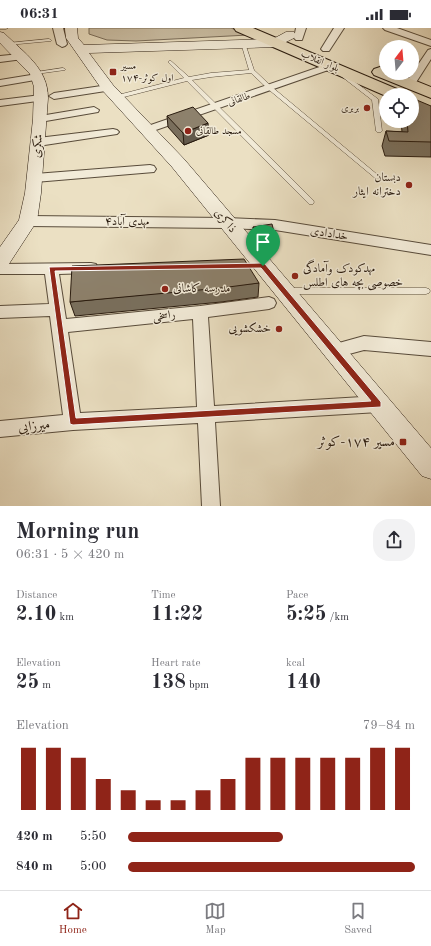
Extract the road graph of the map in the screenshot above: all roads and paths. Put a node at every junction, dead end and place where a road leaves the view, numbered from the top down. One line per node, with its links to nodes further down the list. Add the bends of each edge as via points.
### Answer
1 (0, 28): 2 (lane)
2 (6, 28)
3 (58, 28): 14 (street)
4 (71, 28): 14 (main road, ذاکری)
5 (241, 28): 9 (main road, بلوار انقلاب)
6 (339, 28): 15 (street)
7 (388, 28): 12 (street)
8 (297, 34): 9 (main road, بلوار انقلاب); 15 (main road, بلوار انقلاب)
9 (275, 35): 13 (main road); 20 (main road, بلوار انقلاب)
10 (4, 40): 11 (lane); 17 (main road)
11 (49, 40)
12 (431, 42)
13 (243, 43): 14 (main road); 22 (lane)
14 (71, 47): 29 (main road, ذاکری)
15 (326, 49): 26 (main road, بلوار انقلاب)
16 (431, 52): 26 (street)
17 (20, 57): 18 (street); 23 (main road)
18 (0, 59)
19 (172, 62): 24 (lane)
20 (332, 66): 27 (street, طالقانی); 28 (main road, بلوار انقلاب); 39 (lane, via 375,99)
21 (63, 69): 23 (lane)
22 (252, 71): 24 (lane); 27 (lane)
23 (37, 75): 25 (street); 31 (main road, شکری, via 40,87)
24 (188, 79): 29 (lane); 34 (lane)
25 (0, 83)
26 (410, 84): 30 (main road, بلوار انقلاب)
27 (270, 88): 34 (street, طالقانی); 43 (lane)
28 (382, 88)
29 (112, 93): 31 (street); 38 (main road, ذاکری)
30 (431, 93)
31 (48, 97): 32 (street); 37 (main road, شکری)
32 (0, 103)
33 (419, 104): 35 (main road)
34 (216, 107): 38 (street, طالقانی); 45 (lane)
35 (431, 109)
36 (94, 110): 37 (street)
37 (40, 119): 41 (main road, شکری)
38 (146, 130): 47 (main road, ذاکری, via 178,163)
39 (379, 131)
40 (113, 132): 41 (street)
41 (38, 142): 44 (main road, شکری)
42 (150, 169): 44 (street)
43 (376, 177)
44 (35, 178): 46 (main road, شکری)
45 (311, 202)
46 (28, 221): 47 (street, مهدی آباد۴); 49 (main road, شکری)
47 (227, 223): 48 (street, خدادادی, via 275,225); 52 (main road, ذاکری, via 255,266)
48 (431, 250)
49 (0, 262): 51 (street)
50 (106, 268): 51 (street)
51 (51, 269): 55 (street)
52 (284, 291): 53 (lane); 60 (main road, ذاکری)
53 (426, 291)
54 (269, 303): 57 (street, راسخی)
55 (57, 310): 56 (street); 58 (street)
56 (0, 312)
57 (200, 312): 58 (street, راسخی); 62 (street)
58 (59, 326): 63 (street)
59 (431, 349): 60 (street, via 364,343)
60 (334, 351): 61 (main road, ذاکری)
61 (379, 404): 62 (street, میرزایی); 65 (main road, ذاکری)
62 (206, 414): 63 (street, میرزایی); 66 (street)
63 (73, 422): 64 (street, میرزایی)
64 (0, 429)
65 (431, 467)
66 (211, 506)

